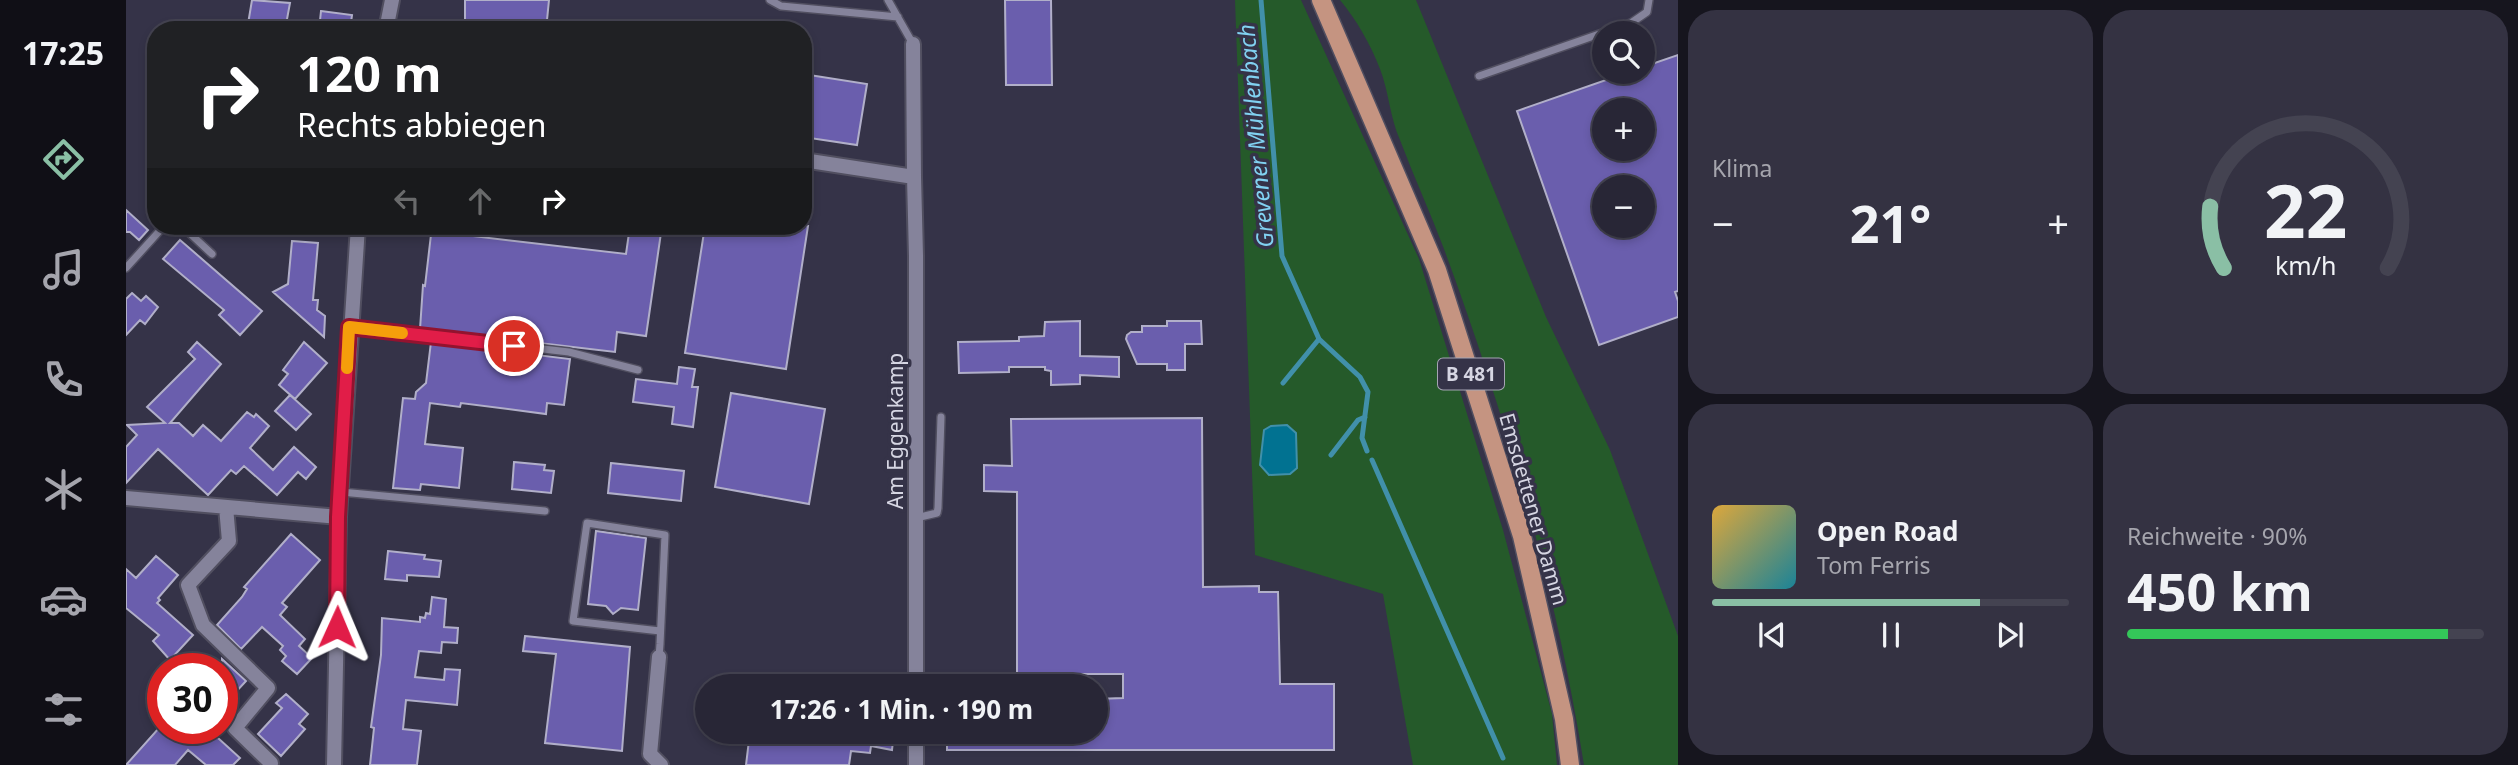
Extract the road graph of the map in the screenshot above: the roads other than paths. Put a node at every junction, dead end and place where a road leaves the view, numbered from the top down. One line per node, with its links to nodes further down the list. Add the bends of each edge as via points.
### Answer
1 (392, 0): 7 (street)
2 (770, 0): 6 (lane, via 781,6)
3 (888, 0): 6 (lane)
4 (1321, 0): 34 (main road, Emsdettener Damm / B 481, via 1437,270 1522,536 1564,719)
5 (1649, 0): 9 (lane, via 1647,12 1631,23)
6 (898, 17): 8 (lane)
7 (388, 21)
8 (913, 44): 11 (street, Am Eggenkamp)
9 (1479, 76)
10 (812, 161): 11 (street)
11 (914, 177): 25 (street, Am Eggenkamp)
12 (156, 235): 16 (lane)
13 (192, 235): 15 (lane)
14 (357, 235): 17 (street)
15 (212, 254)
16 (126, 268)
17 (349, 327): 18 (lane, via 569,352); 20 (street)
18 (638, 370)
19 (941, 417): 25 (lane, via 939,509 931,516)
20 (340, 492): 23 (lane); 24 (street)
21 (126, 498): 22 (street)
22 (226, 507): 24 (street); 30 (street, via 229,541 188,585 203,625 268,688 235,728)
23 (545, 512)
24 (338, 517): 31 (street)
25 (916, 518): 28 (street, Am Eggenkamp)
26 (660, 631): 26 (lane, via 665,535 587,523 573,621); 27 (lane)
27 (659, 657): 32 (street, via 650,754)
28 (916, 674)
29 (916, 744): 33 (street)
30 (271, 763)
31 (334, 765)
32 (661, 765)
33 (916, 765)
34 (1570, 765)

